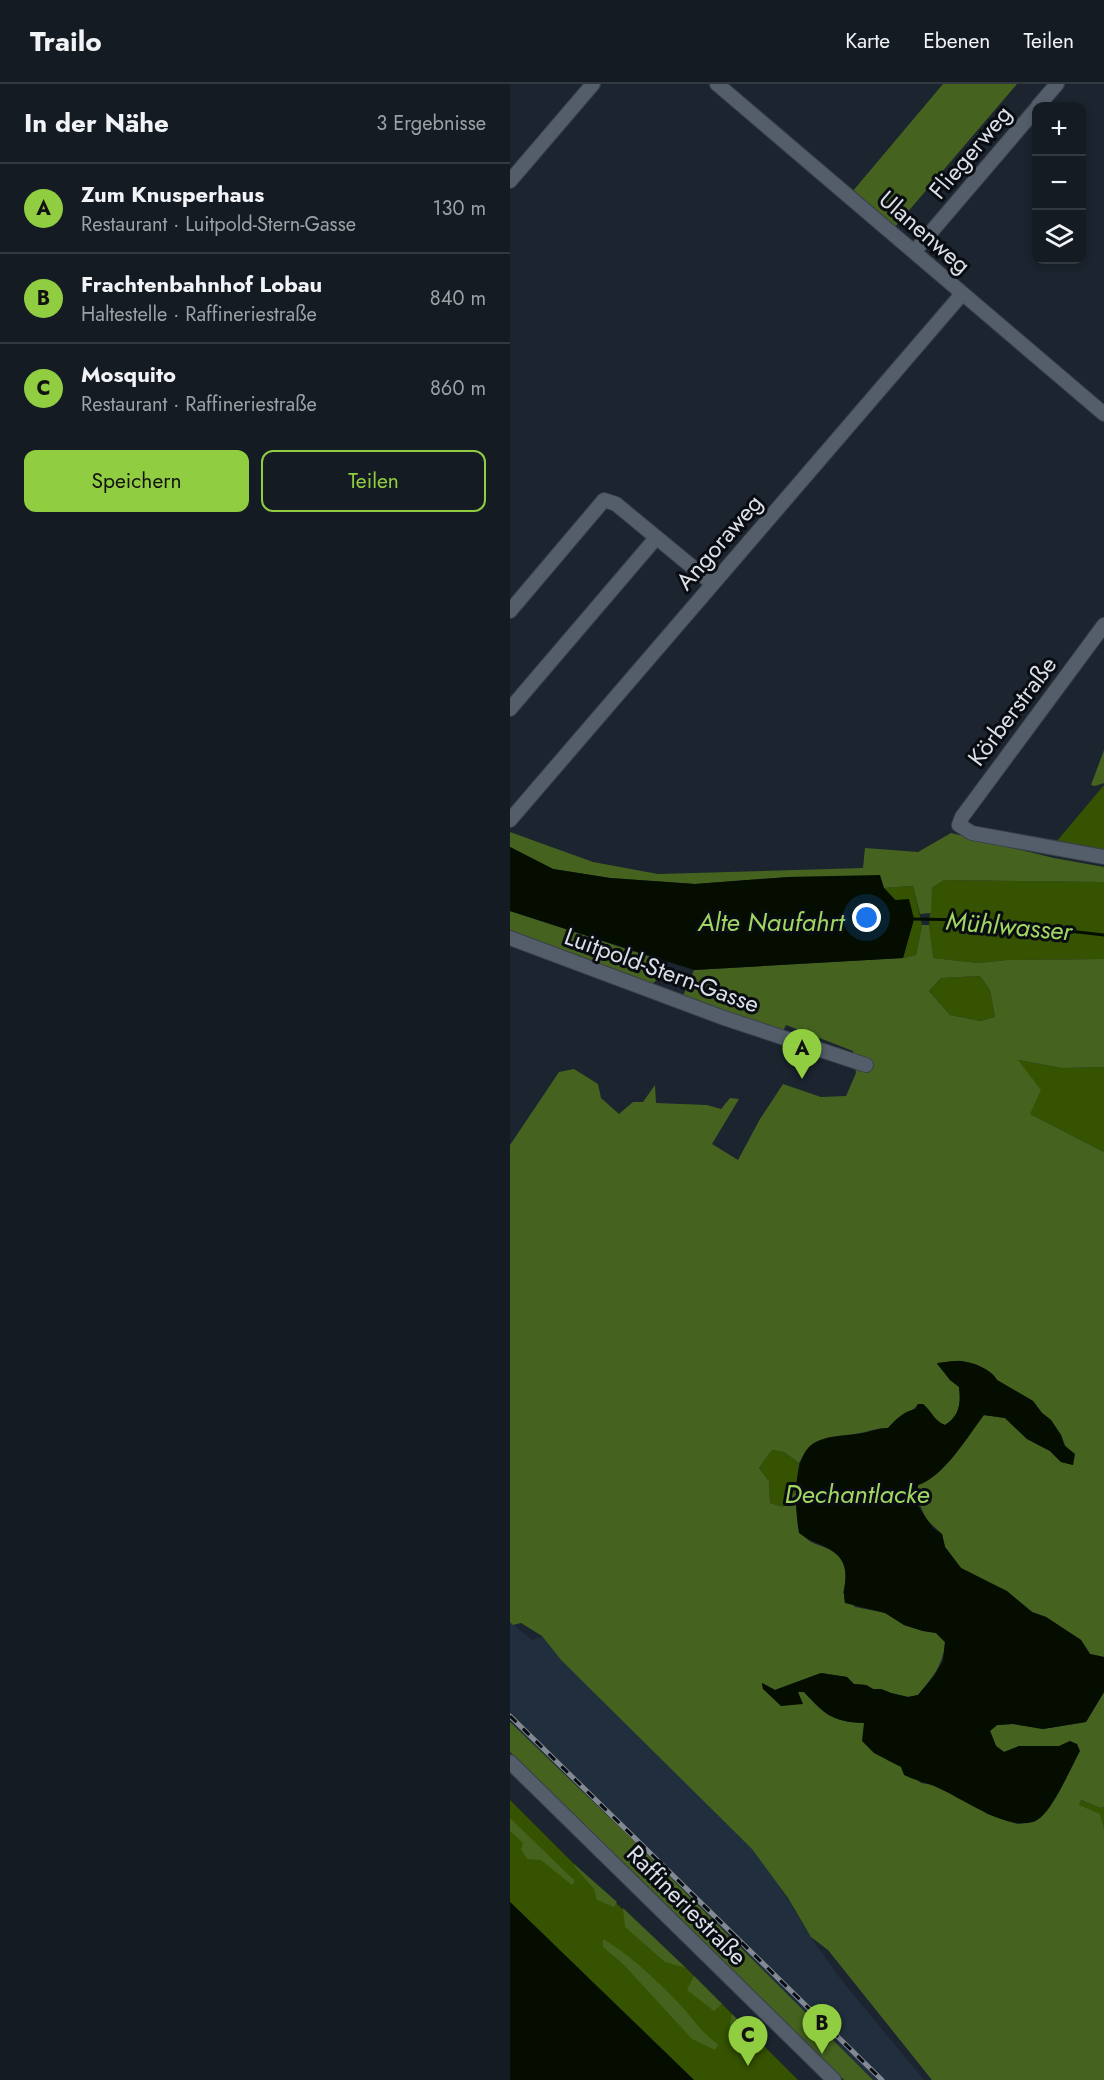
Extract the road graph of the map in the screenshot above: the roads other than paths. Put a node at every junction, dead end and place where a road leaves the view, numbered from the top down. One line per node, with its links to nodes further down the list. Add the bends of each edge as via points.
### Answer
1 (593, 84): 6 (street)
2 (717, 84): 7 (street, Ulanenweg)
3 (1058, 84): 4 (street, Fliegerweg)
4 (1042, 102)
5 (1032, 114): 7 (street, Fliegerweg)
6 (510, 181)
7 (915, 252): 8 (street, Ulanenweg)
8 (962, 294): 9 (street, Ulanenweg); 11 (street, Angoraweg)
9 (1104, 414)
10 (656, 538): 11 (street); 12 (street, via 616,504 604,500); 14 (street)
11 (713, 584): 15 (street, Angoraweg)
12 (510, 611)
13 (1104, 625): 16 (street, Körberstraße, via 959,825 972,833)
14 (510, 709)
15 (511, 818)
16 (1104, 857)
17 (510, 938): 18 (street, Luitpold-Stern-Gasse, via 724,1018)
18 (866, 1065)
19 (510, 1762): 20 (street, Raffineriestraße)
20 (834, 2080)

